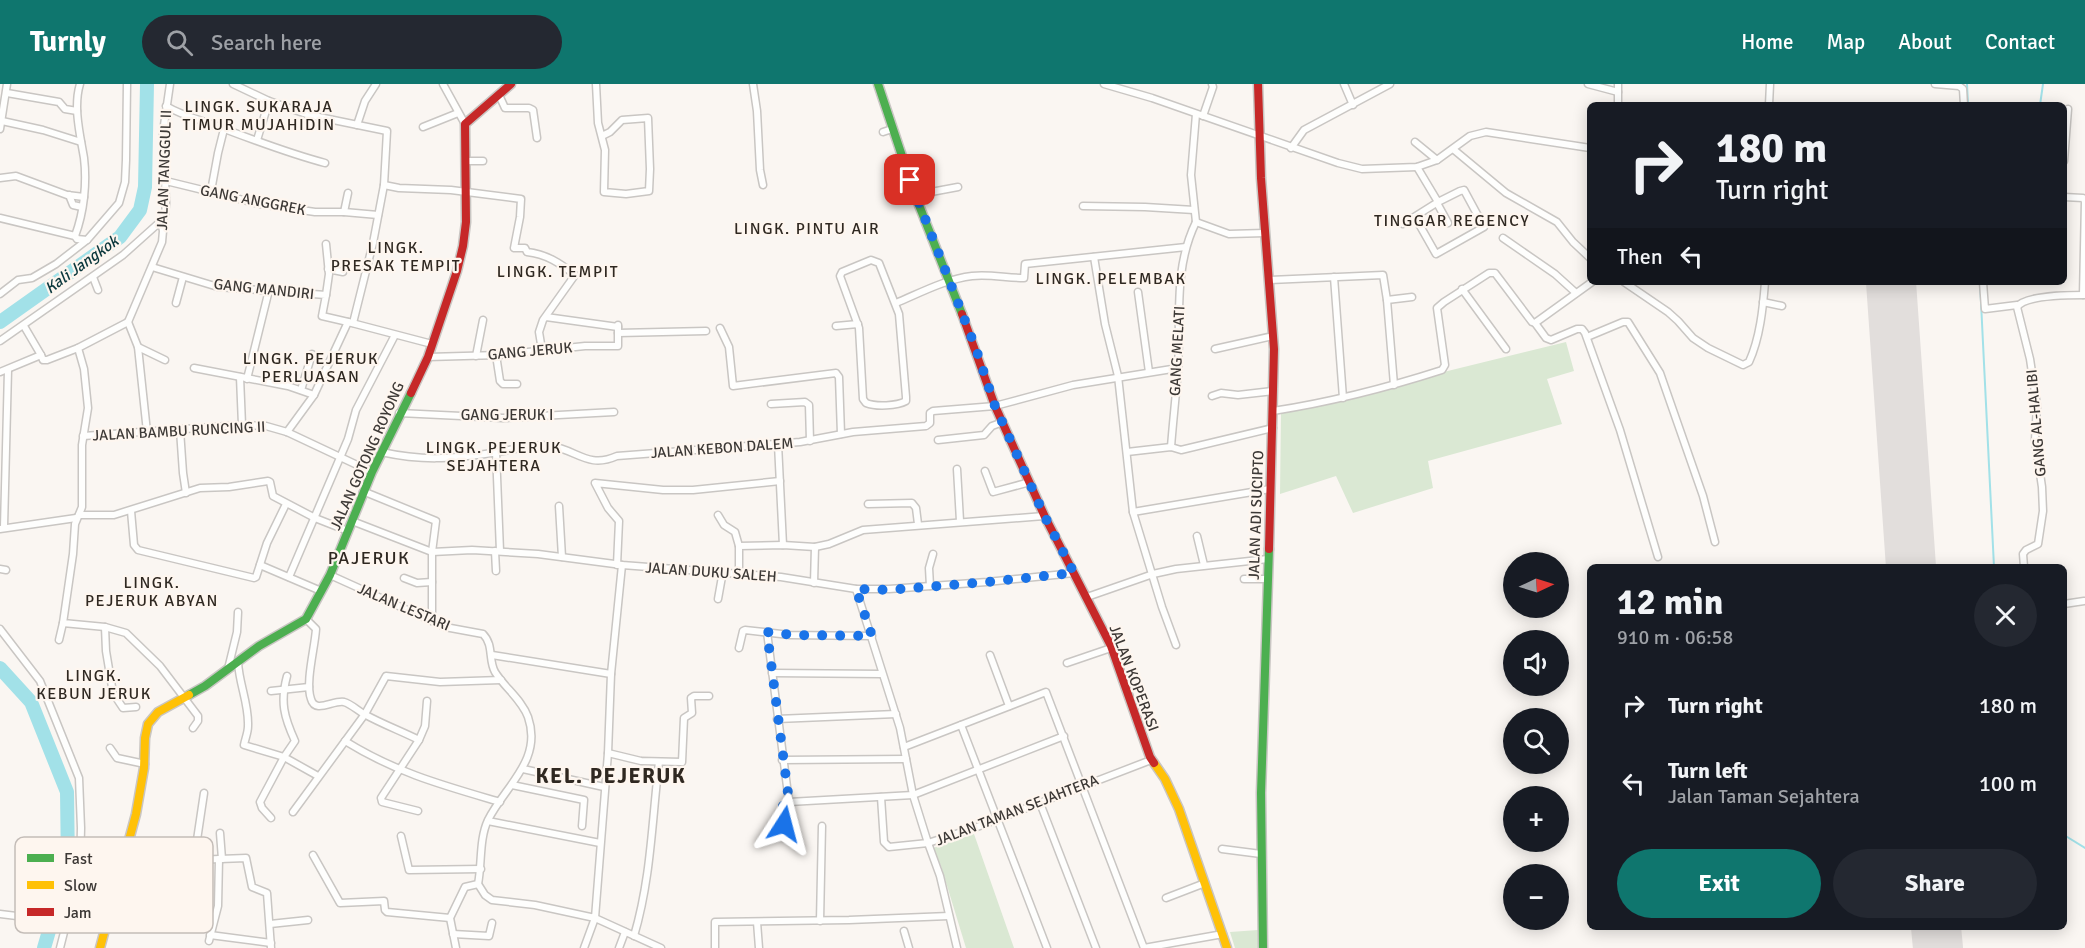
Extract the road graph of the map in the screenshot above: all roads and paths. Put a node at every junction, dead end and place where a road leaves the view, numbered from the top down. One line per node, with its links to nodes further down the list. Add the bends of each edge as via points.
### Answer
1 (80, 84): 42 (street, via 77,111)
2 (127, 84): 78 (street, via 126,160 119,203)
3 (170, 84): 26 (street, JALAN TANGGUL II)
4 (233, 84): 22 (street)
5 (376, 84): 34 (street)
6 (443, 84): 29 (street)
7 (512, 84): 21 (main road)
8 (596, 84): 39 (street)
9 (753, 84): 55 (street)
10 (878, 84): 61 (main road, JALAN KOPERASI, via 888,131)
11 (1104, 84): 30 (street)
12 (1212, 84): 30 (street)
13 (1258, 84): 38 (main road, JALAN ADI SUCIPTO)
14 (1344, 84): 25 (street)
15 (1588, 84): 20 (street)
16 (1770, 84): 23 (street)
17 (1935, 84): 24 (street, via 1959,86)
18 (1387, 85): 25 (street)
19 (5, 88): 28 (street, via 59,102 65,109); 31 (street)
20 (1618, 88)
21 (499, 95): 33 (main road); 40 (street, via 505,108 533,110)
22 (269, 100): 34 (street, via 325,120); 41 (street)
23 (1769, 102)
24 (1964, 102)
25 (1353, 105): 44 (street, via 1304,130)
26 (166, 106): 37 (street); 53 (street, JALAN TANGGUL II)
27 (2068, 109): 32 (street)
28 (77, 111)
29 (458, 113): 33 (street); 35 (street)
30 (1200, 115): 38 (street); 67 (street, via 1191,175)
31 (2, 121): 36 (street); 42 (street)
32 (2067, 122)
33 (465, 124): 48 (main road, JALAN GOTONG ROYONG)
34 (357, 125): 54 (street, via 387,131)
35 (423, 127)
36 (0, 129)
37 (224, 129): 41 (street); 57 (street)
38 (1259, 135): 44 (street); 76 (main road, JALAN ADI SUCIPTO)
39 (602, 136): 39 (street, via 606,158 604,192 649,191 648,118 622,120)
40 (537, 138)
41 (256, 140): 50 (street)
42 (81, 142): 62 (street)
43 (1415, 142): 47 (street)
44 (1291, 148): 51 (street, via 1362,169)
45 (1453, 148): 46 (street, via 1470,136 1486,132); 47 (street); 81 (street, via 1506,193 1557,222)
46 (1587, 148)
47 (1437, 160): 51 (street)
48 (466, 161): 49 (street); 59 (main road, JALAN GOTONG ROYONG)
49 (483, 161)
50 (325, 163)
51 (1417, 167): 64 (street)
52 (0, 178): 60 (street, via 16,176)
53 (166, 181): 57 (street, GANG ANGGREK); 72 (street, JALAN TANGGUL II, via 165,215)
54 (384, 185): 59 (street); 69 (street)
55 (763, 185)
56 (958, 187): 61 (street)
57 (211, 191): 68 (street, GANG ANGGREK, via 260,204)
58 (348, 193): 68 (street)
59 (467, 193): 110 (street, via 521,199 514,248 553,258 575,275); 125 (main road, JALAN GOTONG ROYONG, via 463,246)
60 (69, 195): 62 (street); 66 (street, via 73,204)
61 (915, 195): 90 (main road, JALAN KOPERASI)
62 (84, 196): 66 (street)
63 (2067, 197): 102 (street, via 2085,200)
64 (1437, 202): 70 (street); 70 (street, via 1464,190 1484,227 1436,254); 74 (street)
65 (1083, 206): 67 (street)
66 (82, 207): 78 (street)
67 (1194, 210): 73 (street)
68 (344, 212): 69 (street, GANG ANGGREK)
69 (378, 215): 113 (street)
70 (1415, 217): 75 (street)
71 (0, 218): 78 (street)
72 (161, 221): 83 (street, JALAN TANGGUL II, via 162,243); 86 (street)
73 (1196, 222): 76 (street, via 1229,234); 80 (street, GANG MELATI)
74 (1448, 223)
75 (1403, 224)
76 (1266, 233): 89 (main road, JALAN ADI SUCIPTO)
77 (1503, 238): 99 (street)
78 (80, 239): 100 (street, via 56,264 33,278 18,280)
79 (326, 244): 84 (street)
80 (1186, 247): 82 (street); 138 (street, GANG MELATI, via 1181,271)
81 (1587, 255)
82 (1094, 257): 90 (street, via 1025,264 1023,278 973,276); 142 (street)
83 (152, 267): 87 (street, GANG MANDIRI); 112 (street, JALAN TANGGUL II)
84 (328, 269): 85 (street); 101 (street)
85 (343, 272)
86 (93, 277): 96 (street); 116 (street)
87 (186, 278): 97 (street, GANG MANDIRI, via 218,287); 106 (street)
88 (1334, 278): 89 (street); 104 (street, via 1383,275); 150 (street)
89 (1269, 280): 122 (main road, JALAN ADI SUCIPTO)
90 (949, 282): 107 (street); 152 (main road, JALAN KOPERASI)
91 (1588, 285): 99 (street)
92 (1628, 285): 105 (street, via 1668,312 1693,338 1743,365 1750,359)
93 (1765, 285): 105 (street)
94 (1983, 285): 108 (street, via 1986,309)
95 (1462, 289): 114 (street, via 1495,273); 129 (street); 145 (street, via 1439,306 1437,312 1444,368)
96 (98, 290)
97 (269, 290): 101 (street, GANG MANDIRI); 143 (street)
98 (1138, 292): 141 (street)
99 (1576, 293): 114 (street)
100 (0, 294)
101 (326, 295): 113 (street, GANG MANDIRI, via 322,316)
102 (2084, 295): 108 (street, via 2039,298)
103 (1412, 297): 104 (street)
104 (1387, 300): 145 (street)
105 (1763, 302): 109 (street)
106 (176, 303)
107 (896, 303): 115 (street, via 877,261 842,272 840,276); 115 (street, via 904,403 865,402)
108 (2017, 305): 208 (street, GANG AL-HALIBI, via 2037,406 2036,447 2043,511 2038,544 2023,554)
109 (1782, 306)
110 (546, 317): 118 (street); 130 (street, via 539,332)
111 (483, 320): 134 (street)
112 (128, 322): 126 (street); 127 (street)
113 (351, 322): 121 (street); 148 (street)
114 (1536, 323): 123 (street, via 1551,340 1580,329)
115 (858, 324): 117 (street)
116 (24, 326): 124 (street); 132 (street)
117 (836, 326)
118 (618, 328): 120 (street); 130 (street, GANG JERUK, via 618,346)
119 (720, 328): 163 (street, via 729,347 733,386 836,373)
120 (706, 331)
121 (395, 335): 125 (street); 172 (street, via 356,410)
122 (1273, 336): 128 (street); 147 (main road, JALAN ADI SUCIPTO)
123 (1587, 337): 197 (street, via 1628,322 1660,373); 205 (street)
124 (0, 341)
125 (432, 344): 135 (main road, JALAN GOTONG ROYONG)
126 (138, 347): 136 (street); 161 (street)
127 (78, 348): 132 (street, via 47,360); 164 (street, via 88,408)
128 (1215, 349)
129 (1506, 349)
130 (542, 350): 133 (street, GANG JERUK)
131 (312, 354): 146 (street)
132 (40, 355): 139 (street)
133 (496, 355): 134 (street, GANG JERUK); 144 (street, via 501,383)
134 (476, 356): 135 (street, GANG JERUK)
135 (428, 357): 155 (main road, JALAN GOTONG ROYONG)
136 (165, 360)
137 (194, 368): 143 (street)
138 (1178, 368): 141 (street); 168 (street, GANG MELATI)
139 (8, 370): 140 (street); 160 (street)
140 (0, 372)
141 (1149, 372): 142 (street)
142 (1118, 376): 152 (street); 171 (street)
143 (244, 378): 146 (street); 157 (street)
144 (517, 384)
145 (1394, 385): 150 (street)
146 (301, 390): 148 (street)
147 (1273, 391): 149 (street); 153 (main road, JALAN ADI SUCIPTO)
148 (314, 395): 162 (street)
149 (1212, 396)
150 (1343, 398): 153 (street)
151 (771, 404): 166 (street, via 809,405)
152 (995, 406): 156 (main road, JALAN KOPERASI); 163 (street, JALAN KEBON DALEM, via 931,411 926,426)
153 (1273, 411): 158 (main road, JALAN ADI SUCIPTO)
154 (614, 412): 155 (street, GANG JERUK I, via 516,418)
155 (399, 413): 169 (main road, JALAN GOTONG ROYONG)
156 (1003, 422): 165 (street, via 984,435); 177 (main road, JALAN KOPERASI)
157 (242, 425): 159 (street, JALAN BAMBU RUNCING II); 162 (street, JALAN BAMBU RUNCING II)
158 (1273, 428): 168 (street, via 1181,450); 178 (main road, JALAN ADI SUCIPTO)
159 (180, 430): 161 (street, JALAN BAMBU RUNCING II); 180 (street)
160 (3, 432): 181 (street)
161 (147, 432): 164 (street, JALAN BAMBU RUNCING II)
162 (287, 432): 172 (street, JALAN BAMBU RUNCING II)
163 (841, 434): 166 (street, JALAN KEBON DALEM)
164 (83, 436): 189 (street, via 82,507)
165 (938, 440)
166 (810, 441): 167 (street, JALAN KEBON DALEM)
167 (778, 444): 170 (street, JALAN KEBON DALEM, via 617,456 603,461 549,445); 176 (street)
168 (1171, 447): 171 (street)
169 (381, 452): 170 (street, via 412,459); 175 (main road, JALAN GOTONG ROYONG)
170 (496, 452): 201 (street)
171 (1126, 452): 186 (street)
172 (340, 457): 175 (street, JALAN BAMBU RUNCING II); 190 (street)
173 (957, 470): 192 (street)
174 (985, 471): 177 (street, via 993,492)
175 (372, 472): 179 (main road, JALAN GOTONG ROYONG)
176 (780, 481): 198 (street); 209 (street, via 693,490 595,483 619,521)
177 (1030, 482): 188 (main road, JALAN KOPERASI)
178 (1270, 489): 186 (street); 206 (main road, JALAN ADI SUCIPTO)
179 (365, 492): 191 (main road, JALAN GOTONG ROYONG); 202 (street, via 436,520)
180 (186, 493): 182 (street, via 268,481 271,495); 185 (street)
181 (2, 495): 194 (street)
182 (286, 504): 190 (street); 207 (street)
183 (868, 504): 193 (street, via 912,503)
184 (559, 506): 204 (street)
185 (131, 511): 189 (street); 207 (street, via 134,545 138,550 254,578)
186 (1133, 512): 215 (street)
187 (718, 515): 199 (street, via 735,532)
188 (1044, 516): 192 (street); 214 (main road, JALAN KOPERASI)
189 (78, 517): 194 (street); 233 (street)
190 (315, 518): 195 (street); 217 (street)
191 (352, 521): 195 (main road, JALAN GOTONG ROYONG); 202 (street, JALAN DUKU SALEH)
192 (960, 521): 193 (street)
193 (918, 524): 200 (street, via 863,530)
194 (2, 528)
195 (348, 531): 216 (main road, JALAN GOTONG ROYONG)
196 (1197, 536): 210 (street)
197 (1715, 542)
198 (783, 545): 199 (street); 200 (street)
199 (739, 546): 213 (street)
200 (815, 547): 222 (street)
201 (498, 551): 202 (street, JALAN DUKU SALEH); 204 (street, JALAN DUKU SALEH); 212 (street)
202 (432, 552): 221 (street)
203 (933, 554): 223 (street)
204 (562, 557): 209 (street, JALAN DUKU SALEH)
205 (1658, 557)
206 (1268, 559): 210 (street); 220 (main road, JALAN ADI SUCIPTO)
207 (260, 564): 217 (street)
208 (2024, 564)
209 (619, 565): 211 (street, JALAN DUKU SALEH); 248 (street)
210 (1204, 565): 215 (street)
211 (723, 571): 213 (street, JALAN DUKU SALEH); 227 (street)
212 (496, 572)
213 (739, 572): 222 (street, JALAN DUKU SALEH)
214 (1074, 573): 223 (street, JALAN DUKU SALEH); 226 (main road, JALAN KOPERASI)
215 (1153, 574): 226 (street); 239 (street)
216 (330, 575): 225 (main road, JALAN GOTONG ROYONG); 232 (street, JALAN LESTARI)
217 (289, 577): 225 (street)
218 (404, 578): 221 (street, via 417,583)
219 (1244, 579): 220 (street)
220 (1268, 579): 306 (main road, JALAN ADI SUCIPTO)
221 (432, 582): 232 (street)
222 (813, 583): 224 (street, JALAN DUKU SALEH)
223 (930, 586): 224 (street, JALAN DUKU SALEH)
224 (856, 589): 237 (street, JALAN TAMAN SEJAHTERA)
225 (321, 591): 231 (main road, JALAN GOTONG ROYONG)
226 (1087, 597): 241 (main road, JALAN KOPERASI)
227 (718, 599)
228 (2084, 601): 229 (street)
229 (2067, 604)
230 (238, 612): 246 (street)
231 (306, 619): 244 (main road); 252 (street, via 316,631)
232 (432, 621): 242 (street, JALAN LESTARI, via 483,634)
233 (63, 623): 234 (street); 238 (street)
234 (105, 627): 256 (street, via 126,633 159,666); 258 (street, via 115,696 123,708)
235 (0, 629): 300 (street, via 40,681 79,778)
236 (767, 632): 237 (street); 240 (street, via 744,630); 247 (street)
237 (872, 636): 249 (street, JALAN TAMAN SEJAHTERA)
238 (60, 640)
239 (1176, 645)
240 (739, 648)
241 (1111, 648): 245 (street); 274 (main road, JALAN KOPERASI)
242 (492, 655): 248 (street); 251 (street, JALAN LESTARI)
243 (990, 655): 259 (street)
244 (238, 662): 246 (main road); 271 (street, via 248,724 244,745)
245 (1068, 663)
246 (228, 669): 256 (main road)
247 (772, 673): 249 (street); 262 (street)
248 (612, 674): 270 (street)
249 (882, 674): 261 (street, JALAN TAMAN SEJAHTERA)
250 (287, 676): 253 (street)
251 (501, 681): 260 (street, via 441,682 390,675 383,679); 277 (street, JALAN LESTARI, via 528,716 532,741)
252 (309, 687): 253 (street); 260 (street, via 316,705 344,702)
253 (284, 689): 254 (street); 271 (street, via 285,716 294,742)
254 (271, 690)
255 (709, 696): 275 (street, via 692,698 692,713 684,718 682,761)
256 (183, 699): 264 (street, via 199,718); 276 (main road, via 151,717 145,732)
257 (427, 701): 266 (street, via 425,726)
258 (136, 706)
259 (1009, 706): 263 (street); 265 (street, via 1046,692)
260 (364, 714): 266 (street); 267 (street)
261 (896, 714): 262 (street); 268 (street, JALAN TAMAN SEJAHTERA)
262 (777, 719): 273 (street)
263 (961, 725): 268 (street); 278 (street)
264 (194, 728)
265 (1064, 736): 278 (street); 282 (street)
266 (419, 740): 279 (street)
267 (345, 741): 279 (street); 280 (street)
268 (904, 747): 272 (street, JALAN TAMAN SEJAHTERA)
269 (110, 748): 276 (street, via 117,758)
270 (608, 753): 275 (street); 283 (street)
271 (284, 757): 280 (street); 292 (street, via 260,802)
272 (906, 759): 273 (street); 285 (street, JALAN TAMAN SEJAHTERA)
273 (782, 760): 287 (street)
274 (1151, 760): 282 (street, JALAN TAMAN SEJAHTERA); 311 (main road, JALAN KOPERASI, via 1171,789)
275 (659, 762): 332 (street, via 650,855)
276 (145, 764): 301 (main road)
277 (523, 769): 281 (street, JALAN LESTARI); 283 (street)
278 (979, 769): 285 (street); 293 (street)
279 (400, 771): 288 (street); 290 (street, via 381,801)
280 (318, 776): 291 (street)
281 (512, 785): 288 (street, JALAN LESTARI); 296 (street, via 584,800)
282 (1082, 785): 289 (street, JALAN TAMAN SEJAHTERA); 346 (street)
283 (604, 787): 303 (street)
284 (204, 793): 302 (street)
285 (913, 795): 286 (street); 304 (street, JALAN TAMAN SEJAHTERA)
286 (881, 797): 287 (street); 304 (street, via 886,845)
287 (789, 801): 295 (street, via 782,808)
288 (500, 802): 294 (street, JALAN LESTARI)
289 (1040, 803): 293 (street, JALAN TAMAN SEJAHTERA); 345 (street)
290 (418, 811)
291 (293, 812)
292 (271, 818)
293 (998, 818): 304 (street, JALAN TAMAN SEJAHTERA); 344 (street)
294 (488, 821): 303 (street); 310 (street, JALAN LESTARI)
295 (784, 824)
296 (582, 826)
297 (822, 826): 320 (street)
298 (220, 833): 309 (street)
299 (401, 836): 310 (street, via 409,870)
300 (81, 837)
301 (132, 837)
302 (197, 837)
303 (600, 843): 318 (street)
304 (928, 843): 316 (street)
305 (1222, 849): 306 (street)
306 (1261, 854): 348 (main road, JALAN ADI SUCIPTO)
307 (313, 855): 317 (street, via 340,903 384,901 387,912)
308 (213, 859): 309 (street)
309 (220, 859): 323 (street, via 246,858 252,887 267,893); 324 (street)
310 (481, 869): 312 (street, JALAN LESTARI)
311 (1205, 883): 313 (street); 331 (main road, JALAN KOPERASI)
312 (478, 884): 317 (street, via 465,887); 318 (street, via 492,900)
313 (1166, 898)
314 (0, 914): 315 (street)
315 (15, 916)
316 (949, 916): 320 (street); 343 (street)
317 (450, 918): 330 (street)
318 (595, 918): 326 (street); 337 (street)
319 (308, 920): 323 (street)
320 (820, 921): 321 (street)
321 (758, 922): 340 (street, via 715,922); 341 (street)
322 (492, 923): 330 (street, via 489,936)
323 (270, 924): 333 (street)
324 (213, 926)
325 (904, 931): 342 (street)
326 (625, 932): 332 (street); 338 (street)
327 (64, 933): 334 (street)
328 (104, 933): 335 (main road)
329 (211, 933): 333 (street, via 210,938)
330 (453, 934): 336 (street)
331 (1223, 934): 346 (street); 347 (main road, JALAN KOPERASI)
332 (634, 936): 339 (street)
333 (271, 945)
334 (60, 948)
335 (100, 948)
336 (456, 948)
337 (584, 948)
338 (619, 948)
339 (661, 948)
340 (715, 948)
341 (759, 948)
342 (909, 948)
343 (957, 948)
344 (1047, 948)
345 (1096, 948)
346 (1144, 948)
347 (1227, 948)
348 (1263, 948)

